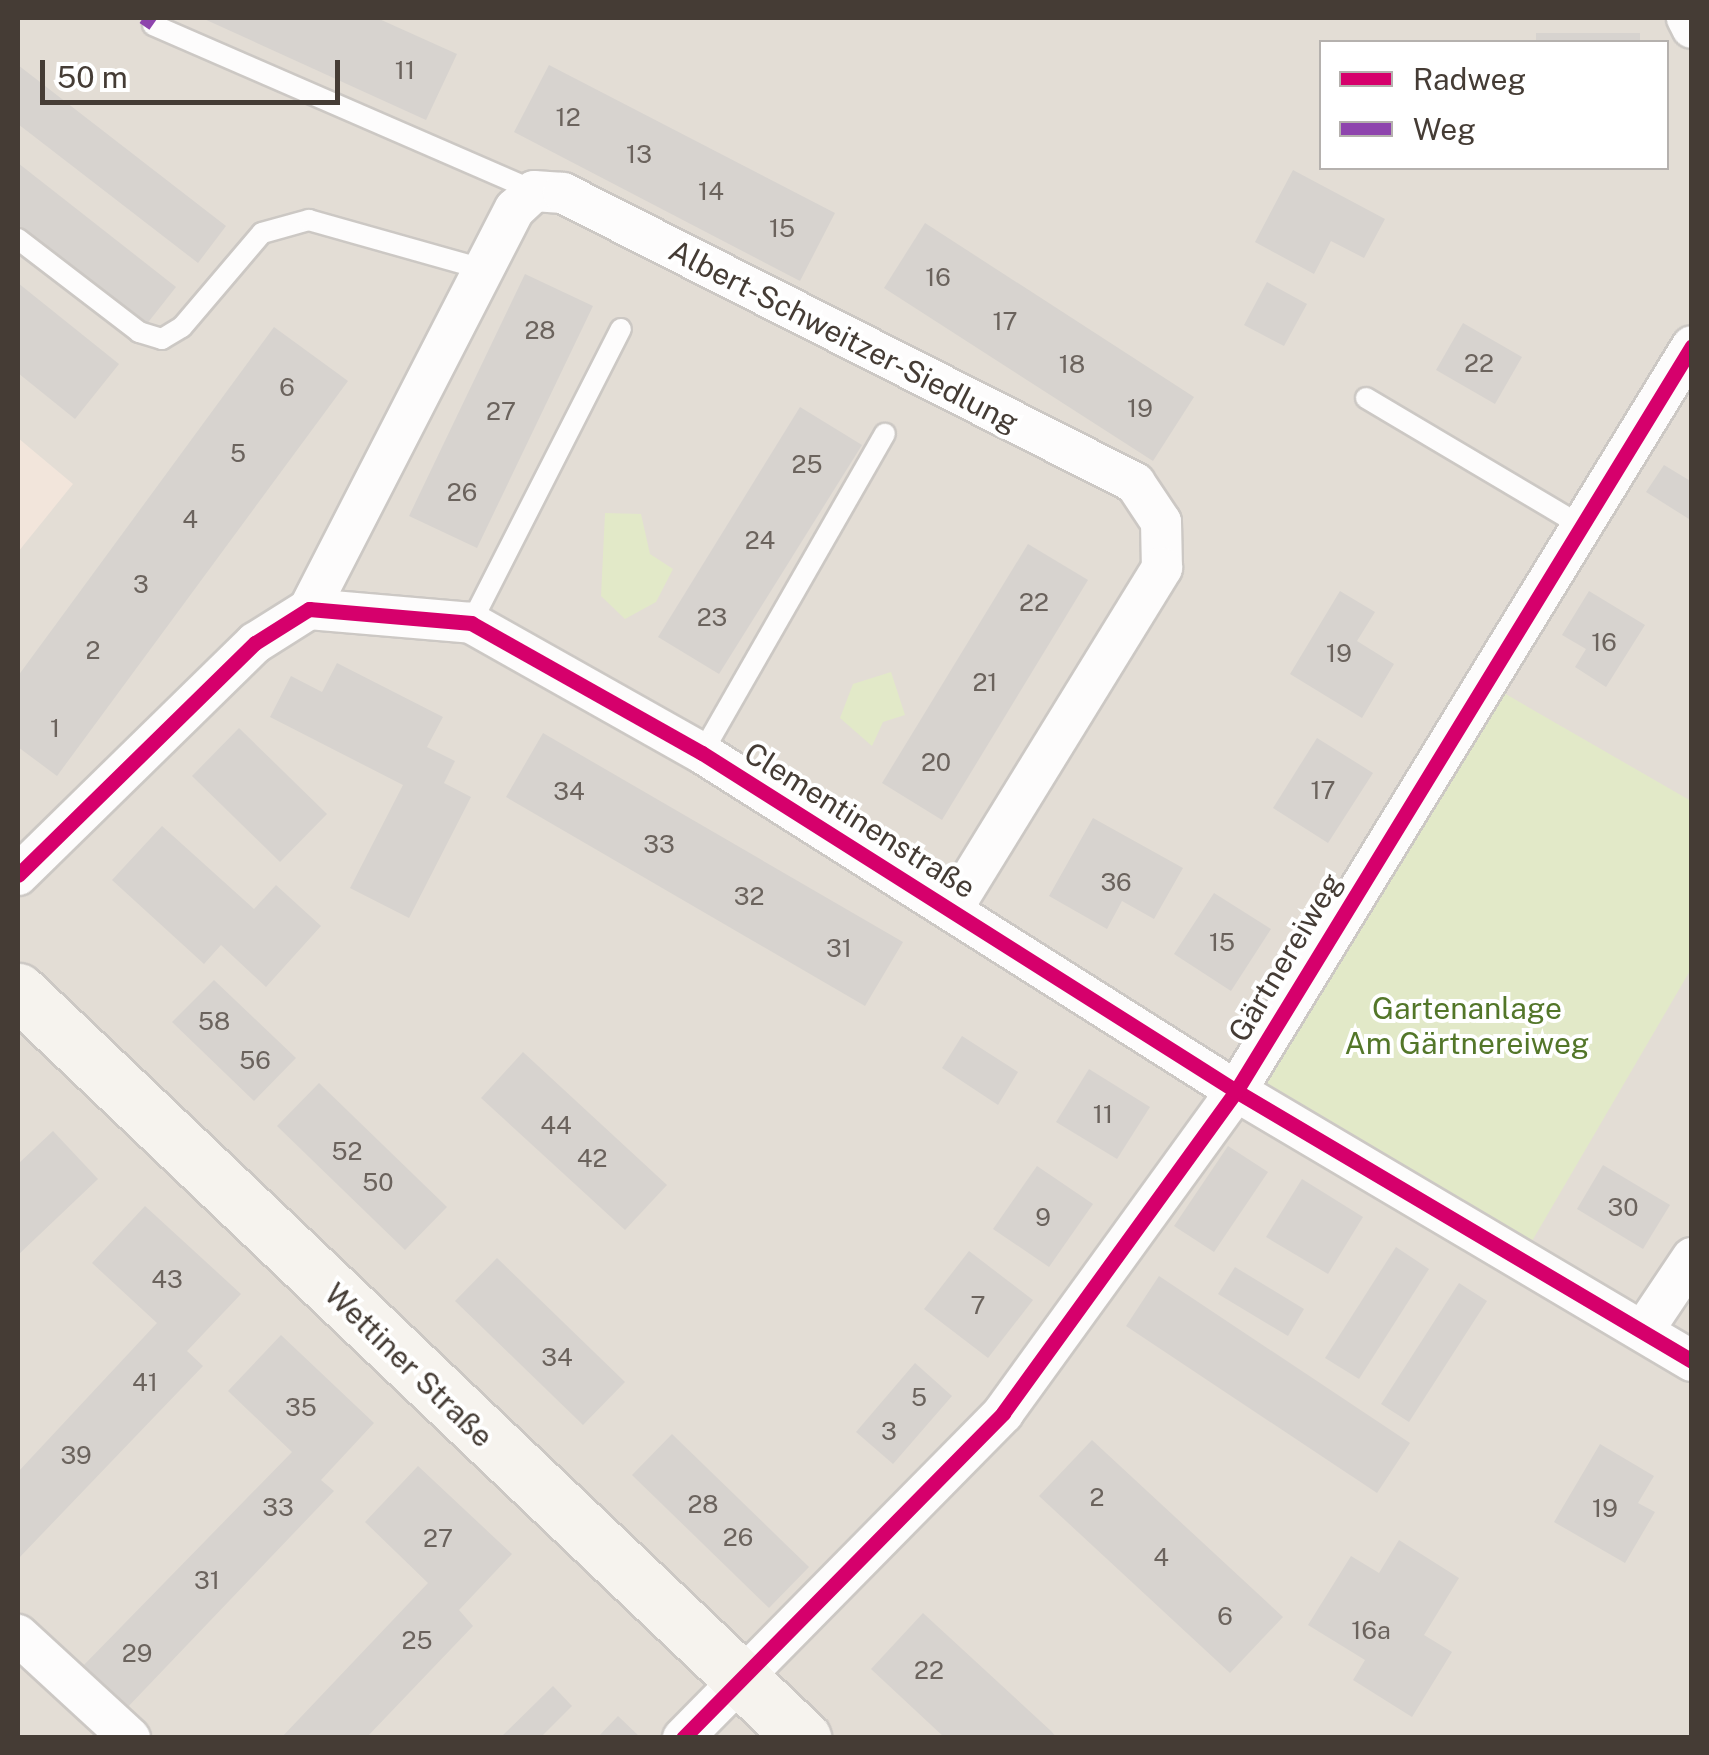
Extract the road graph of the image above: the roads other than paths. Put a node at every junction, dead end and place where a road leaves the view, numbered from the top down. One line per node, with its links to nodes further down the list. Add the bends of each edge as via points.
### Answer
1 (1688, 18): 3 (street)
2 (153, 25): 4 (lane)
3 (1692, 28)
4 (534, 192): 6 (street, via 515,210); 16 (street, Albert-Schweitzer-Siedlung, via 563,194 1135,484 1160,522 1162,568)
5 (18, 239): 6 (lane, via 138,332 162,339 182,327 262,232 309,220)
6 (482, 269): 12 (street)
7 (621, 329): 13 (lane)
8 (1692, 346): 11 (street, Gärtnereiweg)
9 (1366, 398): 11 (lane)
10 (885, 434): 14 (lane)
11 (1578, 524): 20 (street, Gärtnereiweg)
12 (309, 609): 13 (street, Clementinenstraße); 15 (street, via 255,643)
13 (471, 624): 14 (street, Clementinenstraße)
14 (702, 753): 16 (street, Clementinenstraße)
15 (18, 875)
16 (952, 910): 20 (street, Clementinenstraße)
17 (18, 991): 19 (street, Wettiner Straße)
18 (18, 1033): 19 (street)
19 (76, 1048): 25 (street, Wettiner Straße)
20 (1236, 1091): 22 (street, Clementinenstraße); 25 (street, Gärtnereiweg, via 1004,1412)
21 (1692, 1258): 22 (street)
22 (1643, 1331): 23 (street, Clementinenstraße)
23 (1692, 1362)
24 (18, 1635): 26 (street)
25 (738, 1679): 27 (street, Gärtnereiweg); 28 (street, Wettiner Straße)
26 (130, 1738)
27 (683, 1738)
28 (803, 1738)

